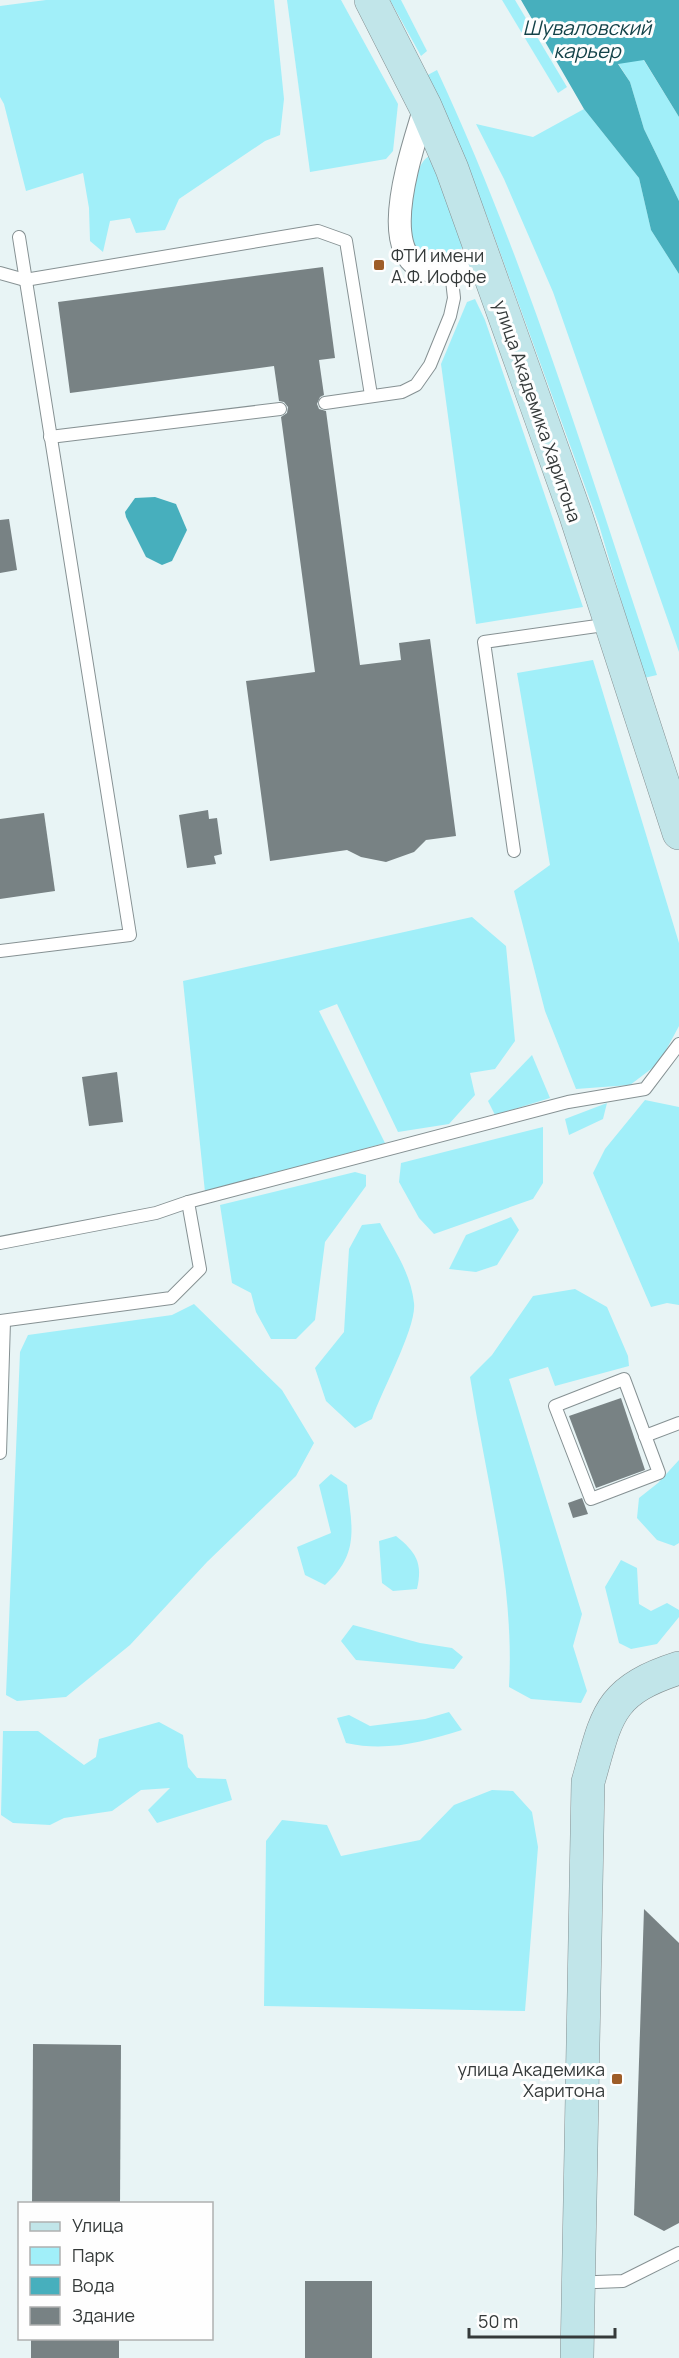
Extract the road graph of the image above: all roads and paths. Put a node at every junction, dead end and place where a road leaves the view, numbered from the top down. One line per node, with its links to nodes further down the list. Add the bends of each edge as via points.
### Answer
1 (371, 0): 2 (street, улица Академика Харитона)
2 (425, 106): 4 (street, улица Академика Харитона); 5 (street, via 401,194 398,225 403,246 414,263 432,271)
3 (19, 237): 7 (lane)
4 (484, 259): 5 (street); 12 (street, улица Академика Харитона)
5 (451, 271): 8 (lane, via 454,298 430,365 416,385 402,392)
6 (0, 273): 7 (lane)
7 (25, 280): 8 (lane, via 318,231 346,241); 11 (lane)
8 (371, 395): 9 (lane)
9 (325, 404)
10 (280, 409): 11 (lane)
11 (50, 437): 15 (lane, via 130,935)
12 (612, 624): 13 (street, улица Академика Харитона); 14 (lane, via 484,642)
13 (679, 833)
14 (514, 851)
15 (0, 951)
16 (679, 1044): 17 (lane, via 645,1089 568,1102)
17 (188, 1202): 18 (lane, via 156,1213); 19 (lane, via 200,1269 171,1298)
18 (0, 1243)
19 (2, 1321): 22 (lane)
20 (679, 1423): 21 (lane)
21 (645, 1436): 21 (lane, via 624,1379 555,1406 591,1500 659,1473)
22 (0, 1453)
23 (679, 1668): 25 (street, via 654,1677 618,1699 601,1729 588,1782)
24 (679, 2253): 25 (lane, via 623,2281)
25 (587, 2282): 26 (street); 27 (street)
26 (577, 2358)
27 (595, 2358)

